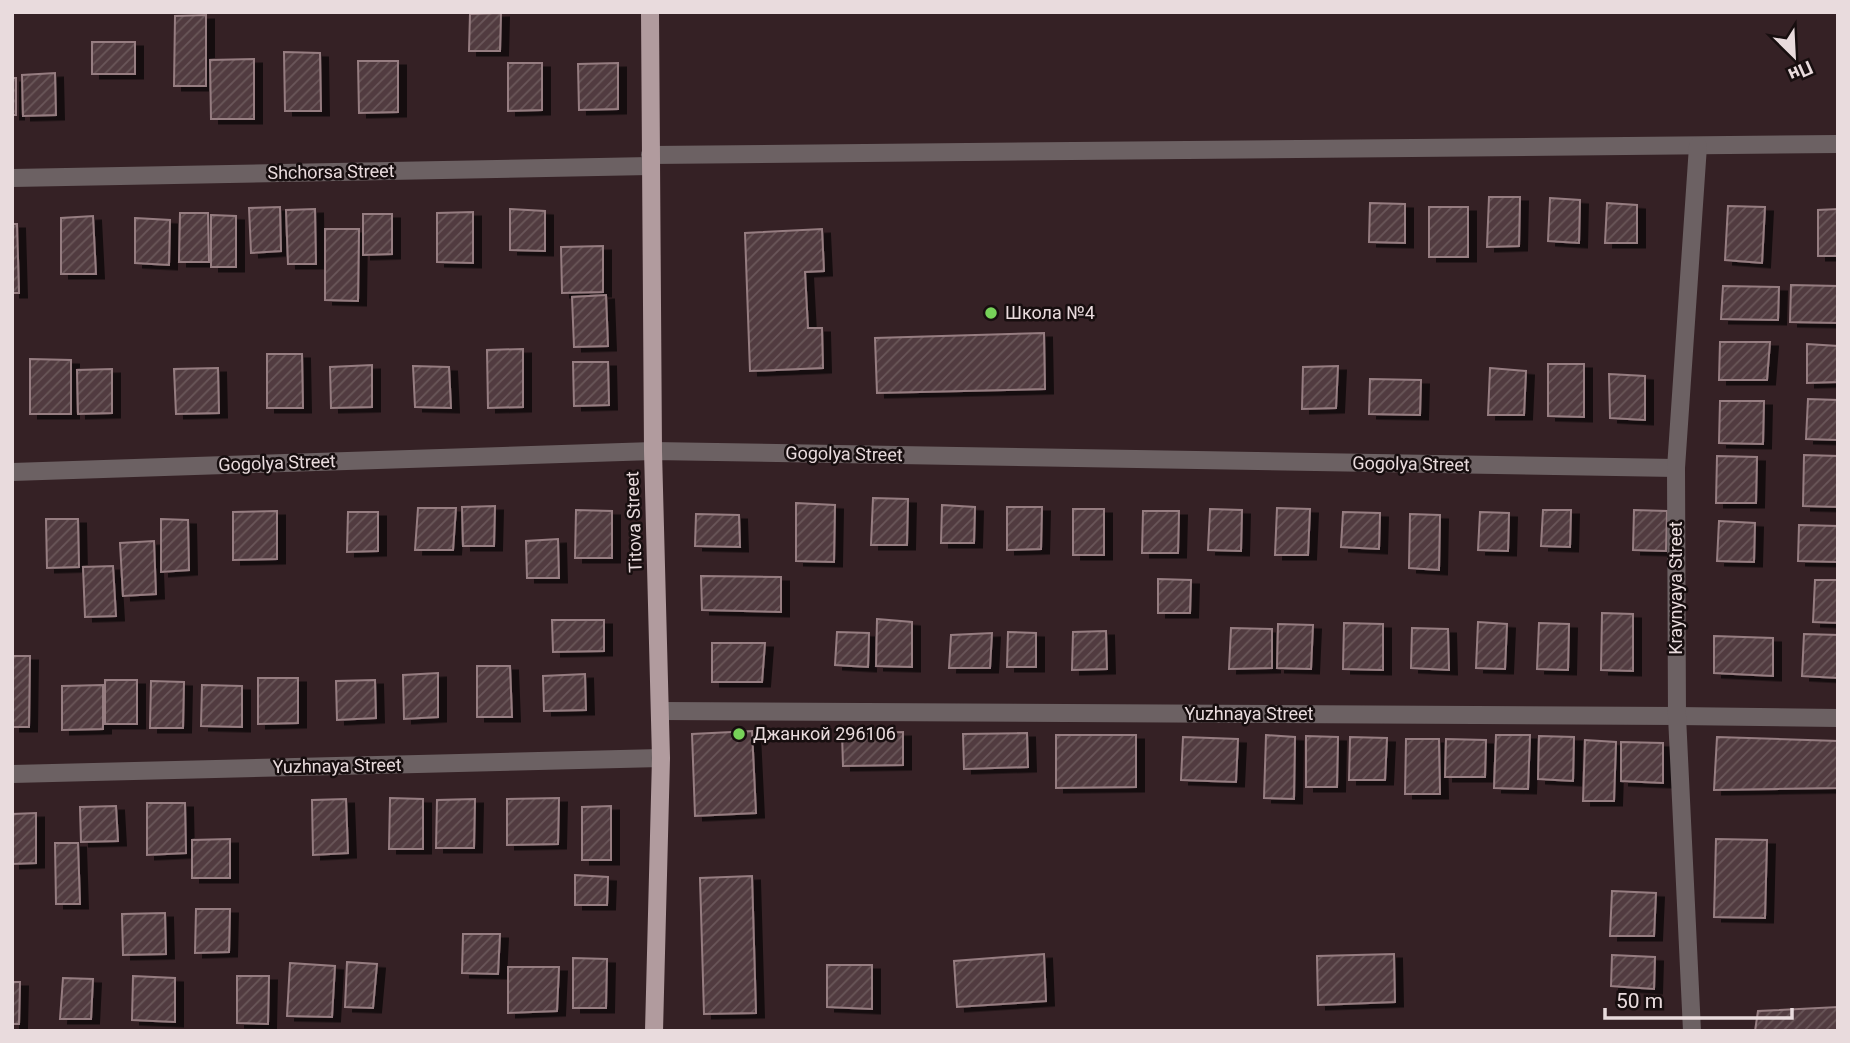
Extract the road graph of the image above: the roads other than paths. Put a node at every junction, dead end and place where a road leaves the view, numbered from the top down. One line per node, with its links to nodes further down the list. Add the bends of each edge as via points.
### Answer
1 (650, 12): 4 (main road, Titova Street)
2 (1838, 144): 3 (street, Shchorsa Street)
3 (1698, 146): 4 (street, Shchorsa Street); 7 (street, Kraynyaya Street)
4 (650, 160): 5 (street, Shchorsa Street); 6 (main road, Titova Street)
5 (12, 177)
6 (653, 451): 7 (street, Gogolya Street); 8 (street, Gogolya Street); 9 (main road, Titova Street)
7 (1676, 468): 10 (street, Kraynyaya Street)
8 (12, 471)
9 (660, 711): 10 (street, Yuzhnaya Street); 12 (main road, Titova Street)
10 (1677, 716): 11 (street, Yuzhnaya Street); 15 (street, Kraynyaya Street)
11 (1838, 718)
12 (661, 758): 13 (street, Yuzhnaya Street); 14 (main road, Titova Street)
13 (12, 774)
14 (654, 1031)
15 (1692, 1031)

